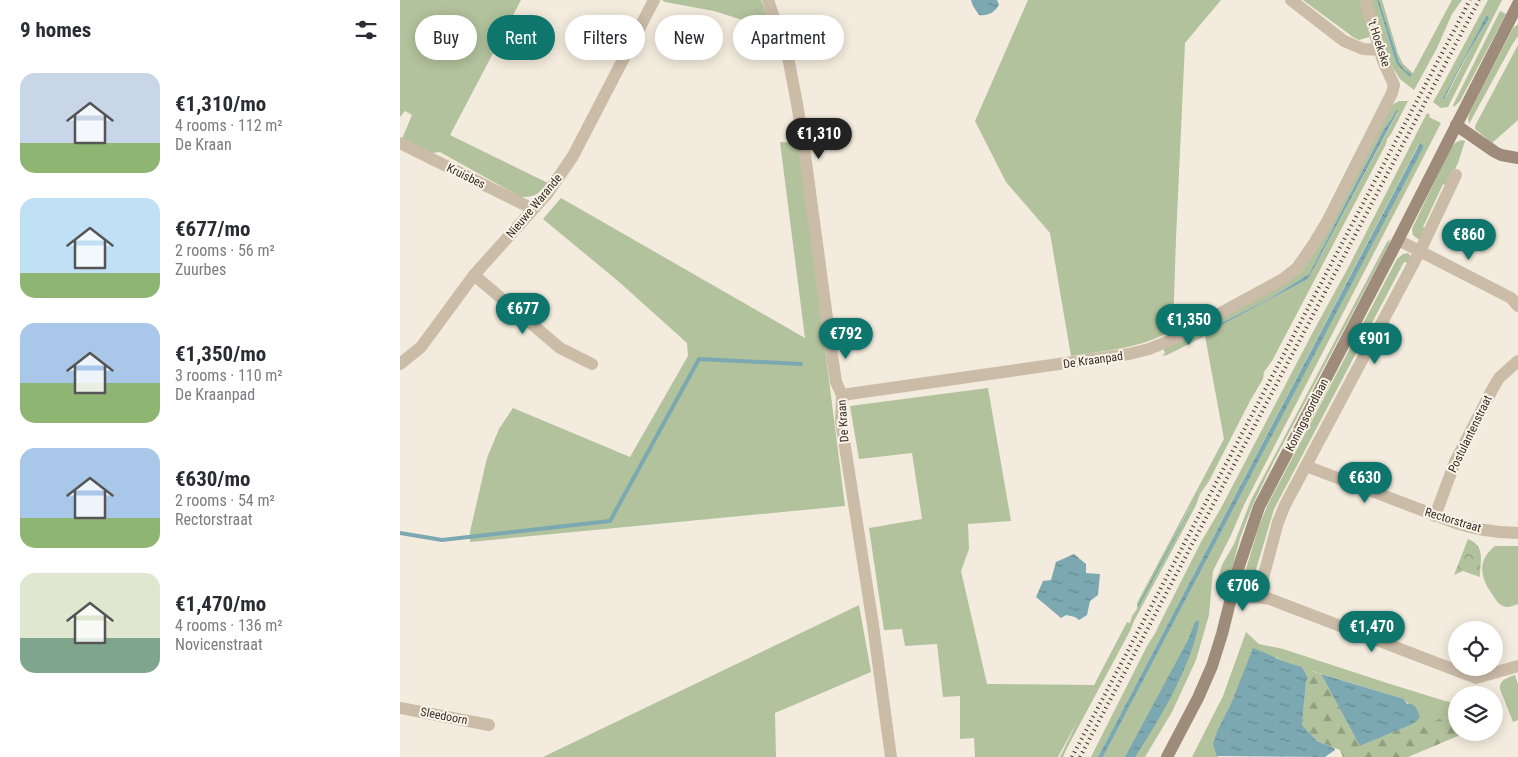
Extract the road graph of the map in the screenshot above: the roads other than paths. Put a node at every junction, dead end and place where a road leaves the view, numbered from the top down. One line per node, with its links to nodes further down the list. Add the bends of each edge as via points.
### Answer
1 (654, 0): 12 (street, Nieuwe Warande, via 574,156)
2 (768, 0): 20 (street, De Kraan, via 789,62 803,140 836,382)
3 (1290, 0): 6 (street, via 1344,41)
4 (1366, 0): 6 (street, 't Hoekske)
5 (1517, 9): 8 (street, Koningsoordlaan)
6 (1380, 50): 7 (street, 't Hoekske)
7 (1394, 85): 20 (street, De Kraanpad, via 1313,245 1297,268 1267,289 1169,341 1129,354)
8 (1456, 125): 10 (street, via 1495,152); 13 (street, Koningsoordlaan)
9 (400, 143): 12 (street, Kruisbes)
10 (1518, 158)
11 (1456, 175): 14 (street, Koningsoordlaan)
12 (533, 209): 15 (street, Nieuwe Warande)
13 (1398, 240): 14 (street); 24 (street, Koningsoordlaan, via 1259,507)
14 (1420, 251): 16 (street, via 1511,298); 21 (street, Koningsoordlaan)
15 (474, 275): 18 (street, Nieuwe Warande, via 421,347); 19 (street, via 560,348)
16 (1518, 306)
17 (1518, 361): 22 (street, Postulantenstraat, via 1499,378 1455,462)
18 (400, 364)
19 (592, 364)
20 (842, 395): 29 (street, De Kraan, via 841,421)
21 (1306, 466): 22 (street, Rectorstraat); 25 (street, Koningsoordlaan, via 1278,522)
22 (1435, 516): 23 (street, Rectorstraat, via 1468,527)
23 (1518, 534)
24 (1232, 594): 25 (street, via 1244,598); 30 (street, Koningsoordlaan, via 1212,666)
25 (1258, 597): 26 (street, via 1476,678)
26 (1518, 666)
27 (400, 708): 28 (street, Sleedoorn)
28 (489, 725)
29 (890, 757)
30 (1167, 757)

